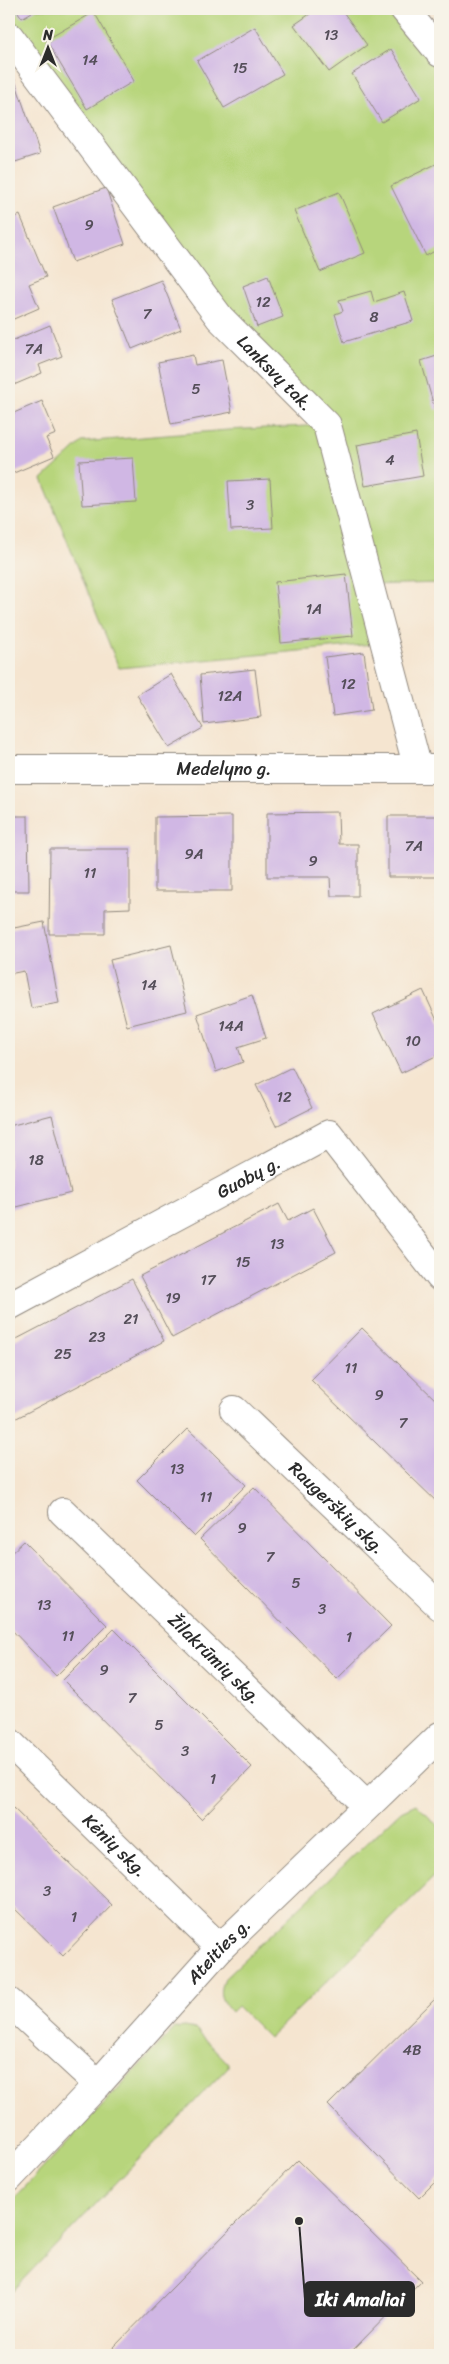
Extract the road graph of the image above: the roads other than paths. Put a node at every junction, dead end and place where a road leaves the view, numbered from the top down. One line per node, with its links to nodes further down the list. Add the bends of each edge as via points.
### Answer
1 (404, 9): 3 (street)
2 (9, 36): 5 (street, Lanksvų tak., via 220,318 327,425)
3 (440, 53)
4 (9, 769): 5 (street, Medelyno g.)
5 (429, 769)
6 (440, 1277): 7 (street, Guobų g., via 329,1134)
7 (9, 1306)
8 (234, 1410): 10 (street, Raugerškių skg.)
9 (63, 1512): 13 (street, Žilakrūmių skg.)
10 (440, 1606)
11 (440, 1736): 13 (street, Ateities g.)
12 (9, 1742): 14 (street, Kėnių skg.)
13 (366, 1805): 14 (street, Ateities g.)
14 (220, 1948): 16 (street, Ateities g.)
15 (9, 2002): 16 (street)
16 (98, 2084): 17 (street, Ateities g.)
17 (9, 2178)

